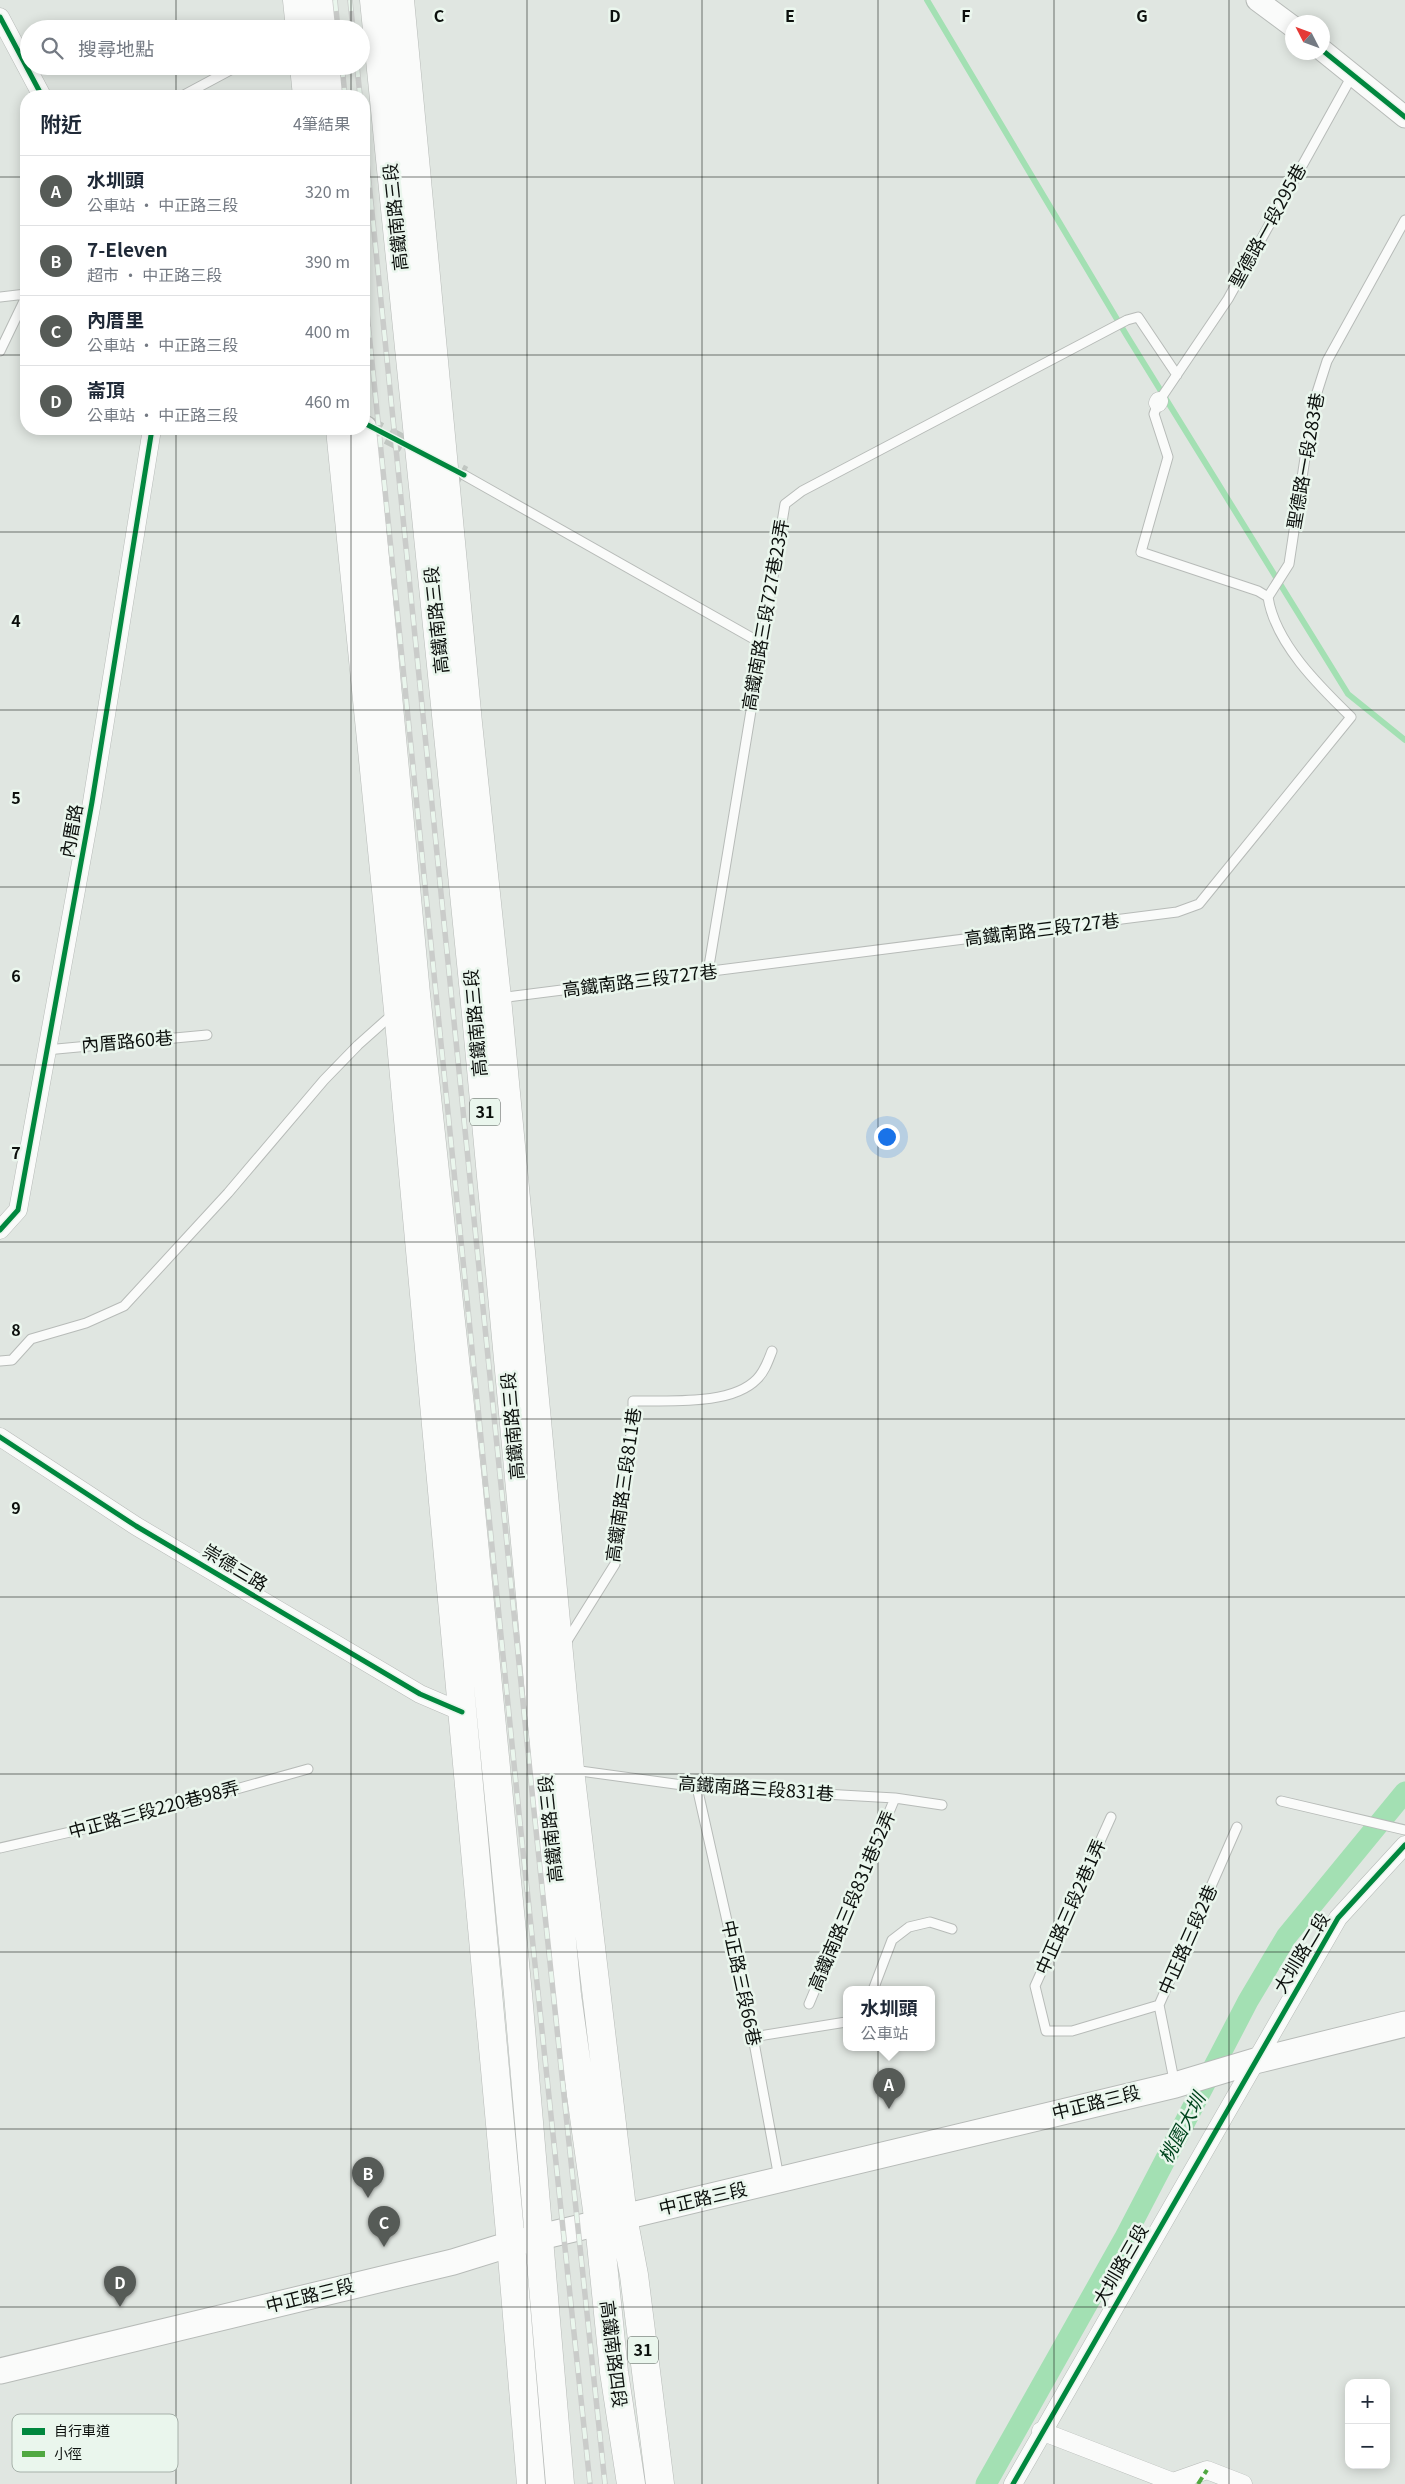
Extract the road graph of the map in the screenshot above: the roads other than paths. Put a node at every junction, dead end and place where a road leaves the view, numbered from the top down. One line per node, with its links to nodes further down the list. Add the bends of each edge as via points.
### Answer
1 (297, 0): 8 (main road)
2 (322, 0): 9 (main road)
3 (374, 0): 68 (main road, 高鐵南路三段 / 31, via 473,983 567,1996)
4 (400, 0): 35 (main road, 高鐵南路三段 / 31)
5 (1269, 4): 7 (street)
6 (0, 17): 10 (street)
7 (1285, 19)
8 (299, 20)
9 (324, 20)
10 (20, 55)
11 (1330, 56): 12 (street)
12 (1353, 74): 21 (street); 27 (lane, 聖德路一段295巷, via 1228,299)
13 (31, 75): 17 (street)
14 (221, 75): 18 (lane)
15 (305, 75): 19 (main road)
16 (330, 75): 20 (main road)
17 (39, 90)
18 (193, 90)
19 (306, 90)
20 (331, 90)
21 (1405, 117)
22 (1405, 220): 32 (lane, 聖德路一段283巷, via 1327,361 1313,405 1289,564)
23 (20, 296): 24 (lane)
24 (0, 297)
25 (20, 309): 26 (lane)
26 (0, 351)
27 (1177, 375): 32 (lane, 聖德路一段295巷, via 1154,414 1168,457 1141,552 1258,591); 33 (lane, 高鐵南路三段727巷23弄, via 1138,317 1126,320 802,491 785,504)
28 (151, 435): 38 (street, 內厝路, via 92,802)
29 (341, 435): 36 (main road)
30 (364, 435): 41 (main road)
31 (464, 475): 33 (lane)
32 (1268, 598): 34 (lane, 高鐵南路三段727巷, via 1271,615 1310,677 1351,717 1199,904 1177,912)
33 (761, 643): 34 (lane, 高鐵南路三段727巷23弄)
34 (708, 972): 35 (lane, 高鐵南路三段727巷)
35 (497, 998): 45 (main road, 高鐵南路三段 / 31)
36 (398, 1010): 39 (main road); 43 (lane, via 324,1080 124,1306 86,1323 31,1340 12,1360)
37 (207, 1035): 38 (lane, 內厝路60巷)
38 (46, 1050): 40 (street, 內厝路, via 18,1210)
39 (412, 1184): 41 (main road); 46 (main road)
40 (0, 1230)
41 (443, 1261): 69 (main road, via 469,1490)
42 (772, 1351): 45 (lane, 高鐵南路三段811巷, via 756,1380 735,1392 718,1398 633,1401 615,1564)
43 (0, 1361)
44 (0, 1437): 46 (street, 崇德三路, via 136,1526 420,1694)
45 (560, 1652): 48 (main road, 高鐵南路三段 / 31)
46 (462, 1712): 70 (main road)
47 (308, 1769): 57 (lane, 中正路三段220巷98弄, via 136,1817)
48 (570, 1770): 49 (lane, 高鐵南路三段831巷); 68 (main road, 高鐵南路三段 / 31)
49 (697, 1787): 50 (lane, 高鐵南路三段831巷); 64 (lane, 中正路三段66巷)
50 (895, 1798): 52 (lane, 高鐵南路三段831巷); 60 (lane, 高鐵南路三段831巷52弄)
51 (1281, 1801): 55 (lane)
52 (942, 1805)
53 (1112, 1817): 61 (lane, 中正路三段2巷1弄, via 1035,1986 1040,2008 1046,2031 1072,2031)
54 (1238, 1827): 61 (lane, 中正路三段2巷)
55 (1405, 1830)
56 (1405, 1845): 65 (street, 大圳路二段, via 1338,1918)
57 (0, 1848)
58 (952, 1929): 59 (lane, via 930,1922 909,1927 898,1935 892,1940)
59 (875, 1986)
60 (809, 2004)
61 (1159, 2005): 66 (lane, 中正路三段2巷)
62 (843, 2022): 64 (lane)
63 (1405, 2024): 65 (main road, 中正路三段)
64 (753, 2037): 67 (lane, 中正路三段66巷)
65 (1255, 2061): 66 (main road, 中正路三段); 72 (street, 大圳路三段)
66 (1175, 2085): 67 (main road, 中正路三段)
67 (779, 2180): 68 (main road, 中正路三段)
68 (611, 2220): 69 (main road, 中正路三段); 76 (main road, 高鐵南路四段 / 31, via 614,2372); 77 (main road, 高鐵南路四段 / 31, via 634,2275)
69 (540, 2238): 70 (main road, 中正路三段); 75 (main road)
70 (511, 2244): 71 (main road, 中正路三段, via 453,2262); 74 (main road)
71 (0, 2371)
72 (1041, 2431): 73 (street, via 1173,2482); 78 (street, 大圳路三段)
73 (1202, 2477): 79 (street)
74 (531, 2484)
75 (560, 2484)
76 (631, 2484)
77 (660, 2484)
78 (1013, 2484)
79 (1243, 2484)

